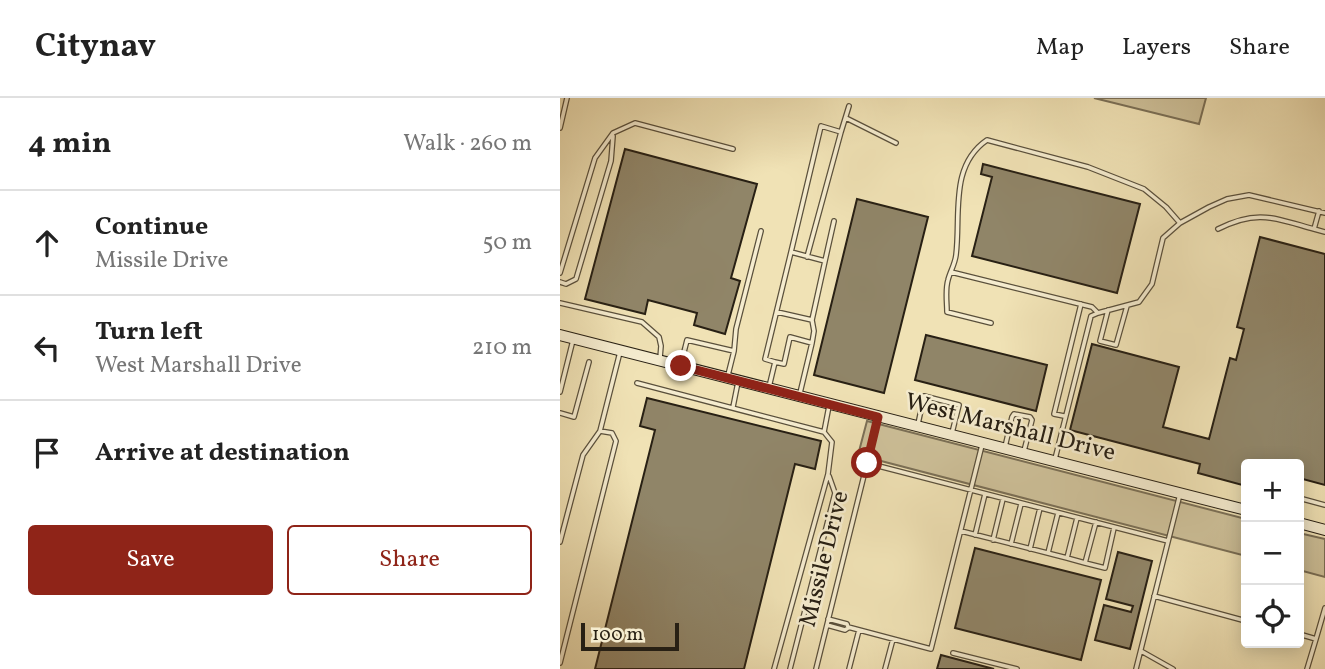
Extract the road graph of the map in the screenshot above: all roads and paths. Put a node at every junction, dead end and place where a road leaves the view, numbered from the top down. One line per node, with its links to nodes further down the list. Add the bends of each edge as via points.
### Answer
1 (567, 98): 4 (lane)
2 (849, 106): 3 (lane)
3 (846, 118): 5 (lane); 7 (lane)
4 (560, 128)
5 (841, 132): 17 (lane, via 821,126); 18 (lane)
6 (613, 133): 8 (lane, via 635,123); 21 (lane, via 595,158); 22 (lane, via 611,161 576,279)
7 (896, 143)
8 (733, 149)
9 (1319, 211): 10 (lane); 12 (lane, via 1250,195 1227,199); 14 (lane)
10 (1325, 213)
11 (834, 221): 19 (lane)
12 (1180, 223): 20 (lane, via 1144,189 1088,167 986,140 967,160 958,198 956,258); 25 (lane, via 1163,237 1152,284 1139,302)
13 (1218, 229): 14 (lane, via 1255,216)
14 (1314, 229): 16 (lane)
15 (761, 231): 35 (lane)
16 (1325, 232)
17 (791, 252): 18 (lane); 27 (lane)
18 (807, 257): 19 (lane)
19 (825, 261): 29 (lane)
20 (951, 272): 24 (lane); 30 (lane, via 946,283 947,312)
21 (560, 273)
22 (560, 282)
23 (560, 303): 36 (lane, via 642,322 659,337)
24 (1081, 304): 28 (lane); 48 (lane, via 1054,414)
25 (1127, 305): 26 (lane); 26 (lane, via 1116,345 1100,341)
26 (1108, 310): 28 (lane)
27 (777, 312): 29 (lane); 38 (lane, via 765,359)
28 (1098, 313): 48 (lane, via 1091,316)
29 (812, 320): 33 (lane)
30 (991, 323)
31 (560, 335): 32 (main road, West Marshall Drive)
32 (574, 338): 34 (main road, West Marshall Drive); 43 (lane)
33 (812, 343): 38 (lane, via 790,337 783,364); 44 (lane)
34 (620, 350): 36 (main road, West Marshall Drive); 51 (lane)
35 (734, 351): 39 (lane, via 687,340); 40 (lane)
36 (660, 360): 39 (main road, West Marshall Drive)
37 (589, 362): 47 (lane, via 574,417)
38 (775, 362): 42 (lane)
39 (681, 366): 40 (main road, West Marshall Drive)
40 (733, 379): 42 (main road, West Marshall Drive); 46 (lane)
41 (637, 383): 46 (lane)
42 (769, 389): 44 (main road, West Marshall Drive)
43 (560, 393)
44 (800, 397): 45 (main road, West Marshall Drive)
45 (830, 405): 49 (main road, West Marshall Drive); 52 (lane)
46 (733, 407): 52 (lane)
47 (560, 413)
48 (1065, 416): 57 (lane)
49 (878, 417): 50 (main road, West Marshall Drive); 58 (lane, Missile Drive)
50 (917, 426): 53 (main road, West Marshall Drive); 53 (lane, via 925,396 959,405)
51 (600, 431): 79 (lane, via 583,454); 95 (lane, via 612,433 616,441)
52 (824, 432): 59 (lane, via 832,442)
53 (951, 435): 54 (main road, West Marshall Drive)
54 (982, 443): 55 (main road, West Marshall Drive); 60 (lane)
55 (1004, 449): 56 (main road, West Marshall Drive); 56 (lane, via 1014,414 1030,416)
56 (1023, 453): 57 (main road, West Marshall Drive)
57 (1054, 461): 61 (main road, West Marshall Drive)
58 (867, 463): 60 (lane); 88 (lane, Missile Drive)
59 (828, 474): 96 (lane); 97 (lane, via 835,493)
60 (971, 490): 62 (lane); 75 (lane)
61 (1181, 492): 68 (main road, West Marshall Drive); 78 (lane)
62 (985, 494): 63 (lane); 76 (lane)
63 (1003, 499): 65 (lane); 77 (lane)
64 (1304, 499): 66 (lane)
65 (1021, 504): 67 (lane); 80 (lane)
66 (1325, 505)
67 (1040, 508): 69 (lane); 81 (lane)
68 (1241, 508)
69 (1058, 513): 70 (lane); 82 (lane)
70 (1077, 518): 71 (lane); 83 (lane)
71 (1096, 522): 73 (lane); 84 (lane)
72 (1304, 524): 74 (main road)
73 (1114, 527): 78 (lane); 84 (lane, via 1105,568)
74 (1325, 530)
75 (961, 531): 76 (lane); 91 (lane, via 931,649)
76 (975, 535): 77 (lane)
77 (993, 540): 80 (lane)
78 (1168, 541): 85 (lane)
79 (560, 542)
80 (1011, 544): 81 (lane)
81 (1030, 549): 82 (lane)
82 (1048, 553): 83 (lane)
83 (1067, 558): 84 (lane)
84 (1086, 563)
85 (1154, 596): 87 (lane); 93 (lane)
86 (1325, 608): 92 (lane)
87 (1241, 620)
88 (827, 622): 89 (lane); 98 (lane, Missile Drive)
89 (859, 630): 91 (lane); 99 (lane)
90 (1304, 635): 92 (lane)
91 (893, 639): 100 (lane)
92 (1316, 639): 104 (lane)
93 (1141, 650): 102 (lane); 103 (lane)
94 (953, 653): 101 (lane)
95 (560, 663)
96 (774, 669)
97 (790, 669)
98 (816, 669)
99 (849, 669)
100 (885, 669)
101 (1017, 669)
102 (1136, 669)
103 (1173, 669)
104 (1307, 669)

